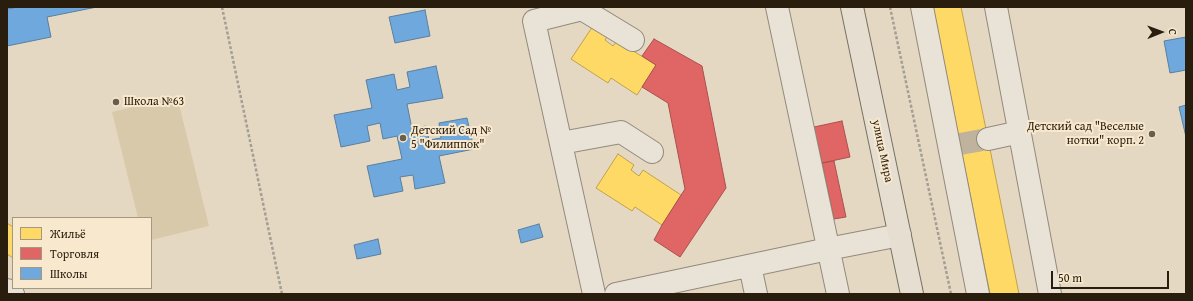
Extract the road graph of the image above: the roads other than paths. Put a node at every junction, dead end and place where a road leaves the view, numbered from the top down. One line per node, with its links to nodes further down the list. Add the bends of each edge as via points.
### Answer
1 (777, 7): 12 (lane)
2 (852, 7): 11 (main road, улица Мира)
3 (922, 7): 22 (lane, via 954,145)
4 (996, 7): 7 (lane)
5 (581, 8): 6 (lane); 9 (lane, via 534,21)
6 (633, 40)
7 (1020, 132): 8 (lane); 23 (lane)
8 (988, 139)
9 (561, 143): 10 (lane, via 621,132); 17 (lane)
10 (652, 152)
11 (900, 235): 12 (lane); 21 (main road, улица Мира)
12 (828, 249): 13 (lane); 20 (lane)
13 (750, 266): 14 (lane); 19 (lane)
14 (682, 287): 18 (lane)
15 (7, 290): 16 (lane)
16 (14, 294)
17 (594, 294)
18 (616, 294)
19 (756, 294)
20 (838, 294)
21 (912, 294)
22 (978, 294)
23 (1050, 294)

